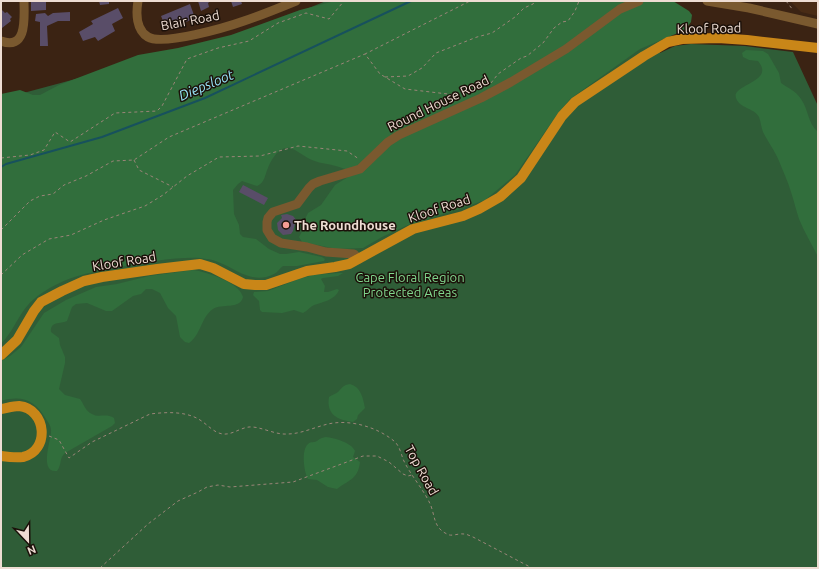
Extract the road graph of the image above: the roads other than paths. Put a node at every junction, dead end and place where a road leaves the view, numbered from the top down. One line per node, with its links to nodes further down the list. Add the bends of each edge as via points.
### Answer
1 (24, 1): 7 (street, via 24,27 21,35 12,42)
2 (138, 1): 3 (street, Blair Road, via 137,18 140,28 149,38 162,40 244,21)
3 (296, 1)
4 (639, 1): 9 (street, Round House Road, via 620,9 566,49 491,93 399,135 360,169 314,184 297,204 273,212 268,218 269,234 281,243 326,252 354,254)
5 (707, 1): 6 (street)
6 (818, 24)
7 (1, 41)
8 (818, 48): 9 (main road, Kloof Road, via 718,38 680,39 663,44 575,102 564,114 521,178 500,197 468,214 409,231)
9 (359, 259): 10 (main road, Kloof Road, via 343,266 307,271 262,285 244,284 200,264 89,280 42,301 18,340)
10 (1, 355)
11 (1, 409): 12 (main road, via 17,406 29,410 39,419 42,427 38,446 28,455)
12 (1, 456)

